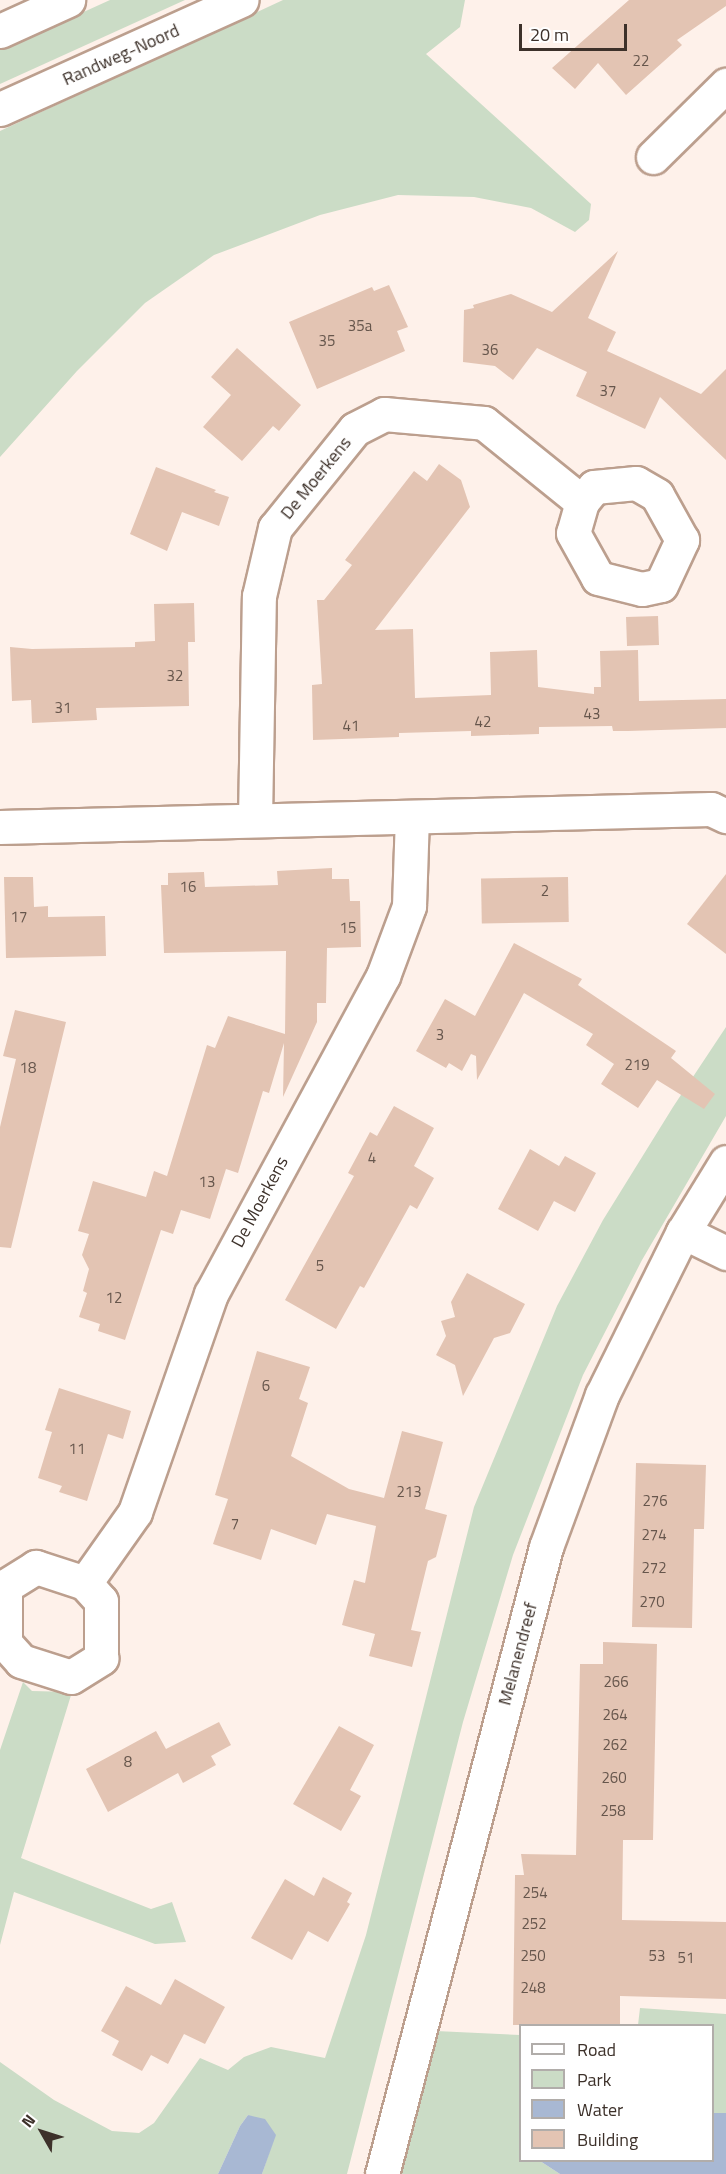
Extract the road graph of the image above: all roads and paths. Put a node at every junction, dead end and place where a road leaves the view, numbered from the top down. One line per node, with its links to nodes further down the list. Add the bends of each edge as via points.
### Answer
1 (68, 0): 3 (street)
2 (241, 0): 5 (street, Randweg-Noord)
3 (0, 31)
4 (726, 85): 6 (street)
5 (0, 109)
6 (653, 157)
7 (582, 502): 10 (street, De Moerkens, via 484,423 384,414 355,429 275,528 259,596)
8 (726, 816): 9 (street, via 711,809)
9 (412, 817): 10 (street); 15 (street, De Moerkens, via 409,906 383,976 211,1294 135,1512)
10 (255, 820): 11 (street)
11 (0, 827)
12 (726, 1162): 13 (street, Melanendreef)
13 (683, 1232): 14 (street); 16 (street, Melanendreef, via 602,1395 546,1547)
14 (726, 1253)
15 (85, 1583)
16 (382, 2174)

